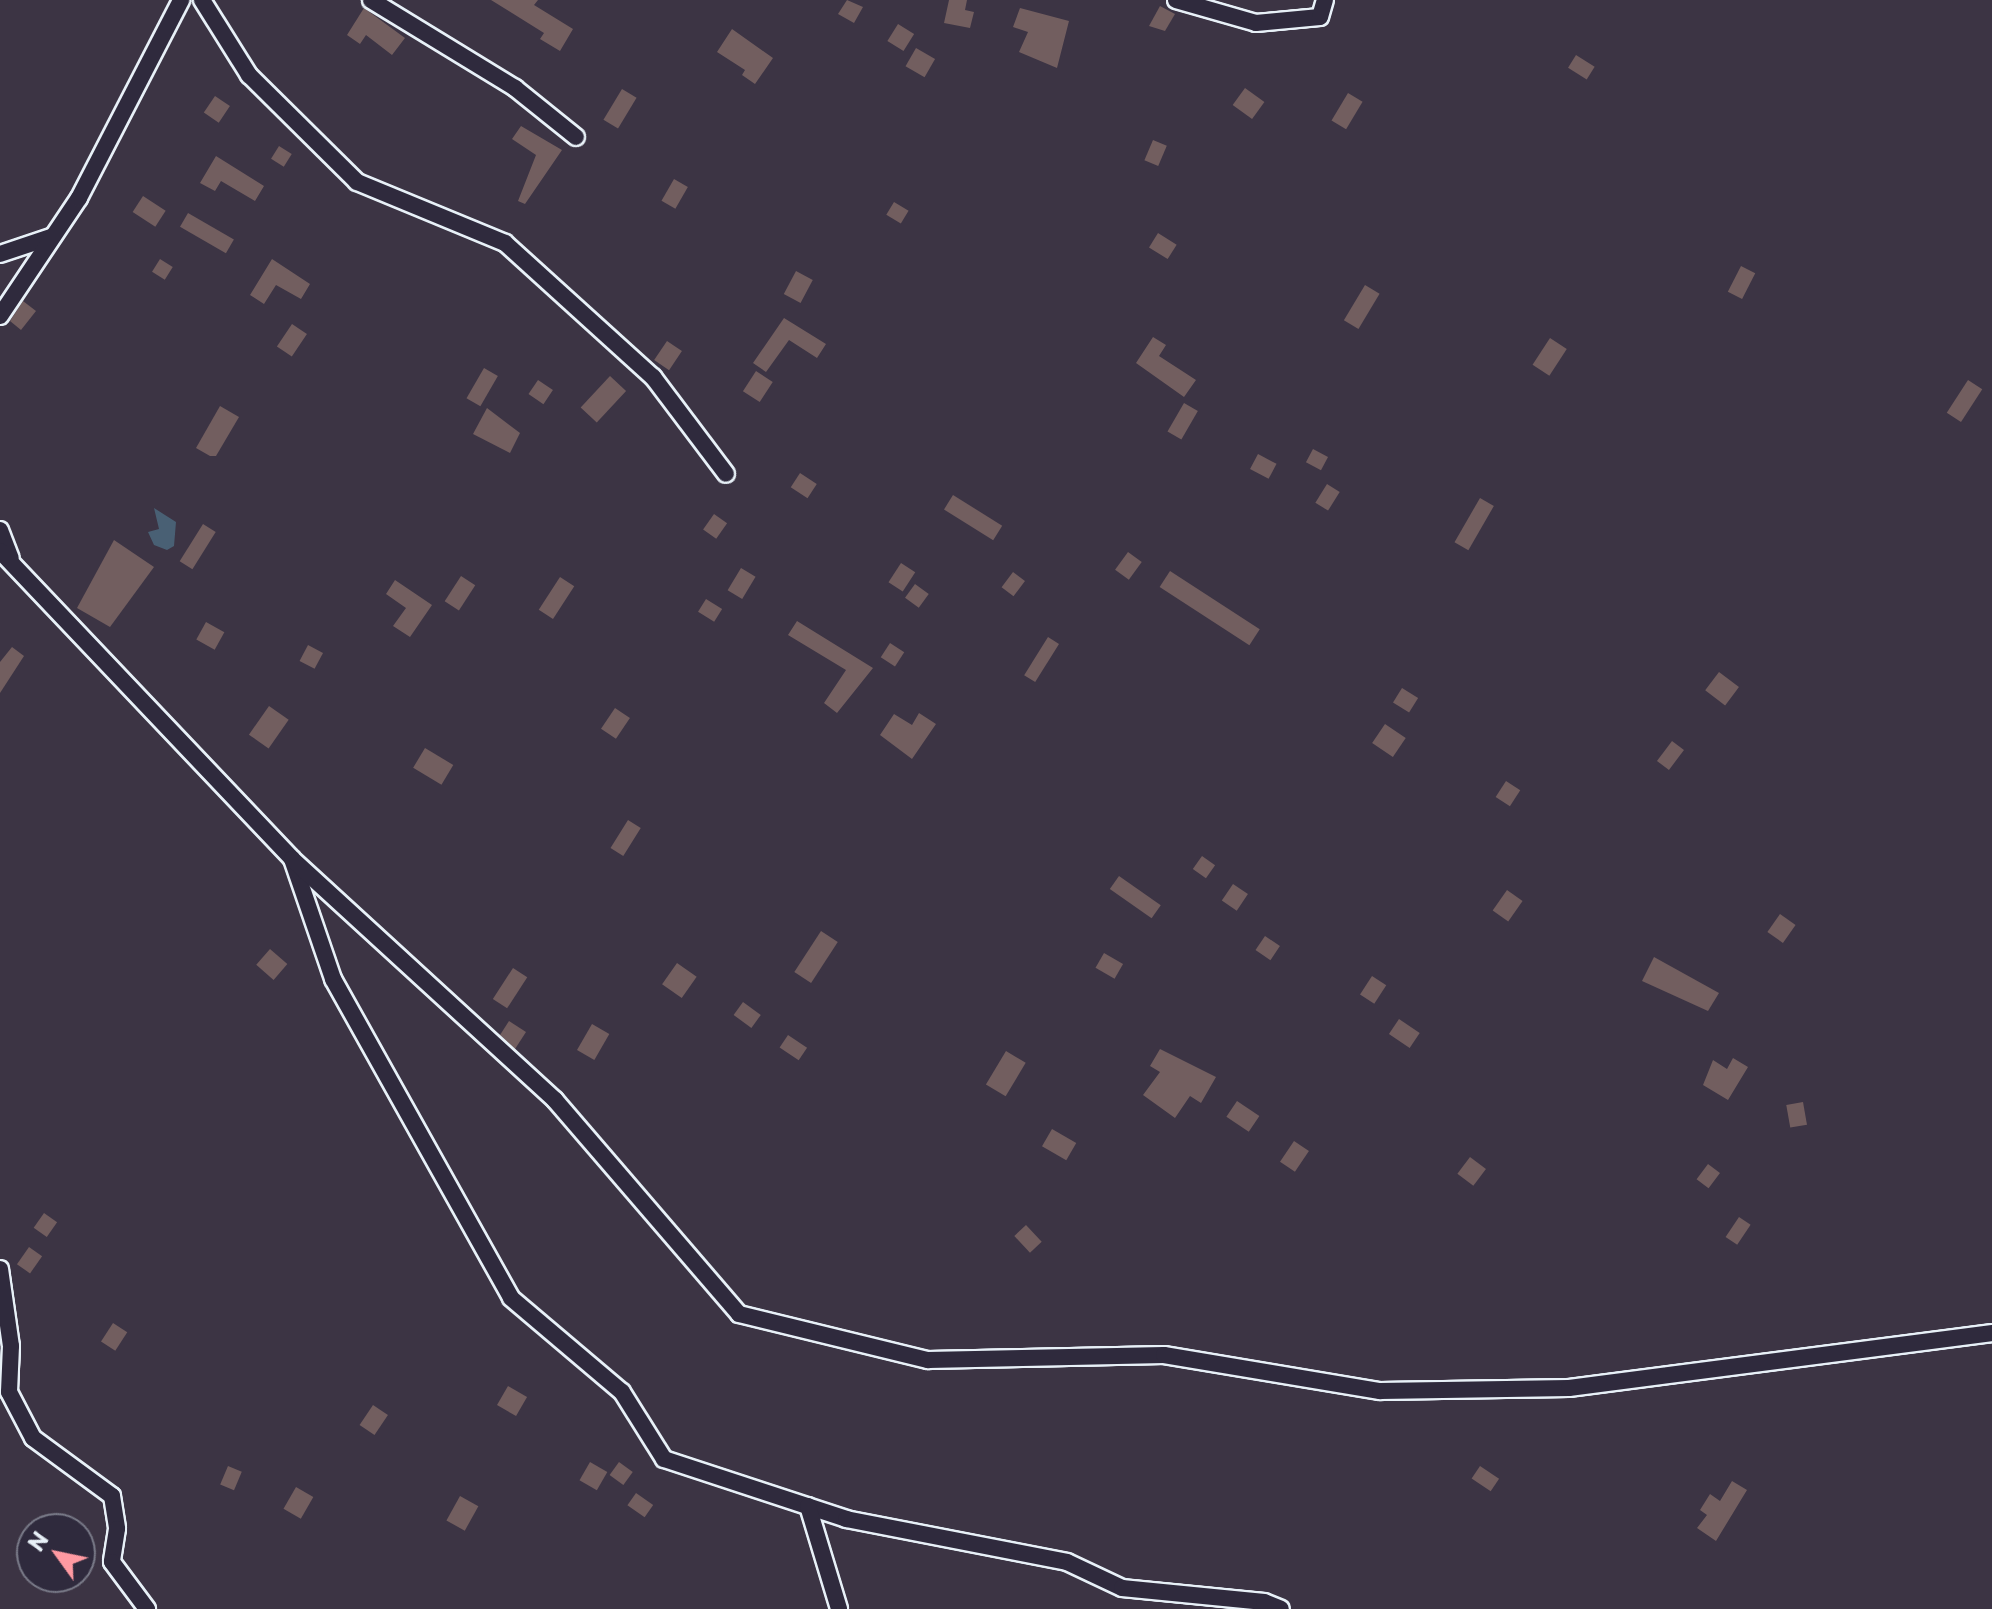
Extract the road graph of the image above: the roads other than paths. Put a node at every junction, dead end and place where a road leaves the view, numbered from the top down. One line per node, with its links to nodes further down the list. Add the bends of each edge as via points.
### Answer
1 (181, 0): 7 (street, via 79,198)
2 (202, 0): 10 (street, via 249,75 357,182 505,243 653,377)
3 (371, 0): 6 (street, via 515,88)
4 (1176, 0): 5 (street, via 1256,23 1320,17)
5 (1325, 0)
6 (576, 137)
7 (52, 237): 8 (street); 9 (street)
8 (0, 254)
9 (0, 316)
10 (726, 474)
11 (0, 530): 13 (street)
12 (0, 551): 13 (street)
13 (6, 568): 14 (street)
14 (292, 859): 16 (street, via 555,1100 739,1314 928,1360 1164,1355 1380,1391 1569,1388); 17 (street, via 333,979 511,1298 622,1392 664,1459)
15 (1, 1278): 18 (street, via 11,1346 9,1392 33,1438 112,1496 117,1529 112,1562)
16 (1992, 1333)
17 (808, 1506): 19 (street); 20 (street, via 846,1519 1067,1562 1122,1588 1264,1602)
18 (147, 1609)
19 (839, 1609)
20 (1281, 1609)

